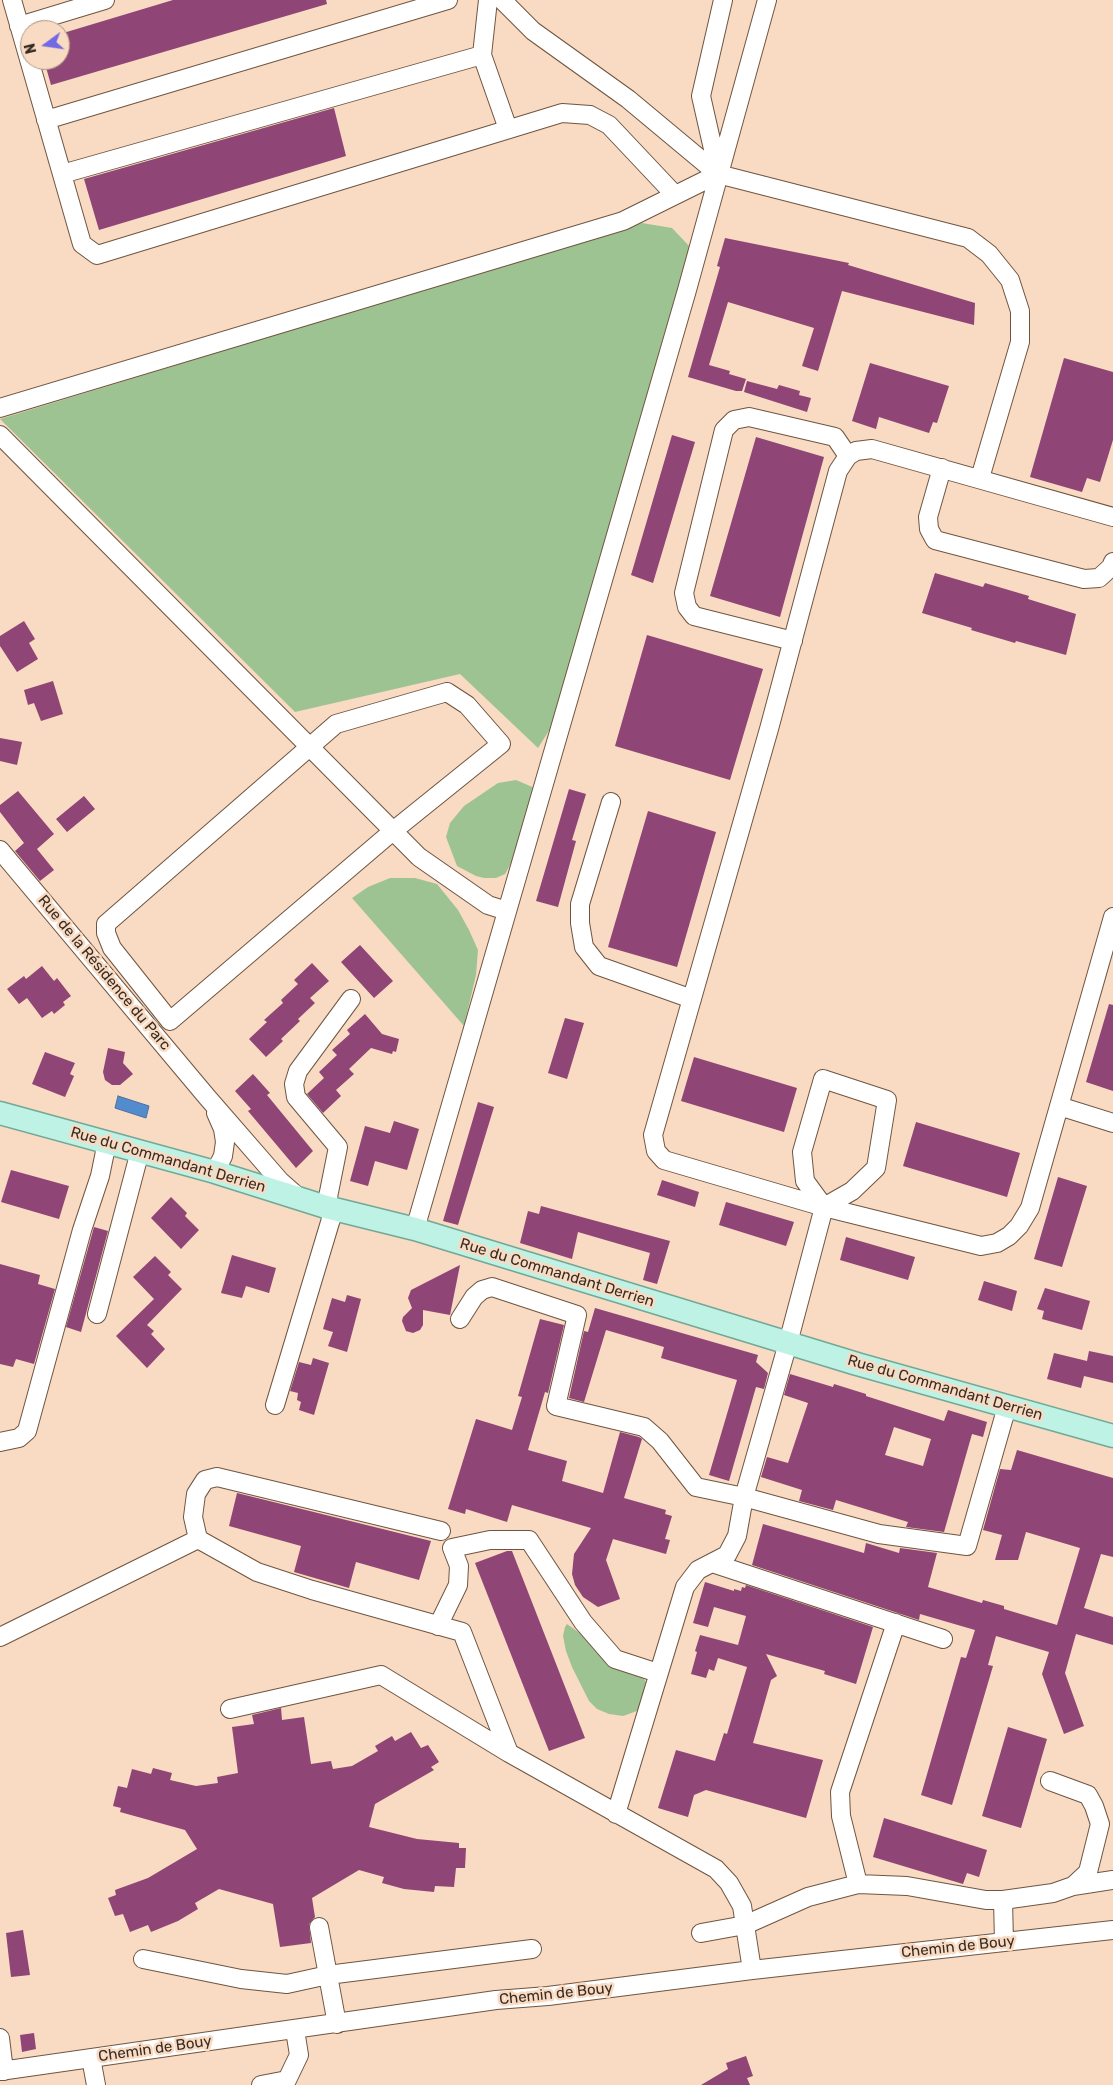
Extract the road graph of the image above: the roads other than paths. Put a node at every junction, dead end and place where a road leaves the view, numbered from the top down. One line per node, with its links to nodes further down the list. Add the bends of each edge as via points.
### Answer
1 (12, 0): 9 (street)
2 (105, 0): 8 (street)
3 (448, 0): 12 (street)
4 (488, 0): 10 (street)
5 (502, 0): 15 (street, via 533,31 628,99)
6 (723, 0): 15 (street, via 701,96)
7 (767, 0): 15 (street)
8 (40, 20)
9 (20, 26)
10 (482, 55): 13 (street); 14 (street)
11 (32, 70): 12 (street)
12 (46, 120): 14 (street)
13 (508, 129): 14 (street, via 97,255 82,244); 16 (street, via 562,113 590,115 609,125)
14 (62, 174)
15 (718, 174): 16 (street); 21 (street, via 968,238 989,254 1010,280 1020,311 1020,342); 29 (street, via 688,290)
16 (675, 195): 17 (street, via 624,221)
17 (0, 408)
18 (0, 435): 25 (street)
19 (848, 456): 20 (street, via 856,451 872,449); 24 (street, via 838,471); 24 (street, via 834,437 750,417 734,420 724,430 684,593 687,607 694,616)
20 (942, 468): 21 (street); 23 (street, via 928,517 928,529 935,540 1084,580 1099,578)
21 (980, 478): 22 (street)
22 (1113, 517)
23 (1113, 562)
24 (793, 641): 32 (street)
25 (310, 746): 27 (street); 27 (street, via 336,724 447,692 467,705 501,744); 27 (street, via 106,924 112,948 170,1021)
26 (611, 802): 32 (street, via 580,904 584,947 599,966)
27 (393, 831): 29 (street, via 436,870 488,905)
28 (0, 850): 33 (street, Rue de la Résidence du Parc)
29 (507, 911): 43 (street)
30 (1113, 917): 34 (street)
31 (351, 999): 42 (street, via 298,1071 294,1084 296,1097 338,1147)
32 (692, 999): 41 (street, via 653,1135 656,1151 664,1160)
33 (207, 1097): 39 (street, Rue de la Résidence du Parc, via 225,1134 223,1156); 40 (street, Rue de la Résidence du Parc, via 280,1181)
34 (1059, 1106): 36 (street); 41 (street, via 1030,1208 1019,1226 997,1243 981,1246)
35 (0, 1113): 37 (main road, Rue du Commandant Derrien)
36 (1113, 1122)
37 (107, 1142): 38 (main road, Rue du Commandant Derrien); 50 (street, via 27,1431 19,1438)
38 (140, 1151): 39 (main road, Rue du Commandant Derrien); 44 (street)
39 (215, 1172): 40 (main road, Rue du Commandant Derrien)
40 (303, 1200): 42 (main road, Rue du Commandant Derrien)
41 (824, 1207): 41 (street, via 805,1180 802,1152 823,1078 886,1100 876,1168 852,1191); 46 (street)
42 (330, 1208): 43 (main road, Rue du Commandant Derrien); 47 (street)
43 (414, 1229): 46 (main road, Rue du Commandant Derrien)
44 (97, 1314)
45 (460, 1319): 51 (street, via 474,1297 492,1287 578,1315 556,1406 644,1427 660,1440 696,1487)
46 (788, 1343): 49 (main road, Rue du Commandant Derrien); 51 (street)
47 (275, 1406)
48 (1004, 1418): 51 (street, via 968,1546 879,1534)
49 (1113, 1436)
50 (0, 1442)
51 (744, 1497): 54 (street, via 737,1536 727,1555)
52 (441, 1530): 53 (street, via 217,1477 206,1480 196,1494 193,1517)
53 (198, 1539): 56 (street, via 257,1572); 57 (street)
54 (712, 1563): 55 (street); 59 (street, via 698,1570 685,1587)
55 (896, 1623): 58 (street); 65 (street, via 840,1792 841,1816)
56 (438, 1626): 59 (street, via 458,1585 459,1566 452,1548 490,1540 529,1540 583,1622 615,1659); 61 (street, via 462,1632)
57 (0, 1637)
58 (943, 1639)
59 (658, 1673): 63 (street)
60 (230, 1709): 61 (street, via 381,1675)
61 (509, 1753): 63 (street)
62 (1050, 1781): 66 (street, via 1088,1795 1100,1824 1088,1872)
63 (616, 1814): 68 (street, via 716,1869 729,1883 742,1906)
64 (1113, 1880): 66 (street)
65 (858, 1884): 67 (street, via 907,1886); 68 (street, via 808,1897)
66 (1073, 1886): 67 (street, via 1053,1893)
67 (1003, 1900): 72 (street)
68 (745, 1925): 71 (street); 75 (street)
69 (319, 1927): 76 (street)
70 (1113, 1930): 72 (street, Chemin de Bouy)
71 (701, 1933)
72 (1004, 1942): 75 (street, Chemin de Bouy)
73 (532, 1949): 76 (street)
74 (143, 1959): 76 (street, via 241,1979 287,1984)
75 (752, 1970): 77 (street, Chemin de Bouy, via 496,2000)
76 (328, 1975): 77 (street)
77 (337, 2024): 78 (street, Chemin de Bouy)
78 (295, 2030): 80 (street, Chemin de Bouy); 83 (street, via 299,2055 287,2080)
79 (0, 2038): 81 (street)
80 (91, 2058): 81 (street, Chemin de Bouy); 82 (street)
81 (2, 2071)
82 (96, 2085)
83 (261, 2085)

